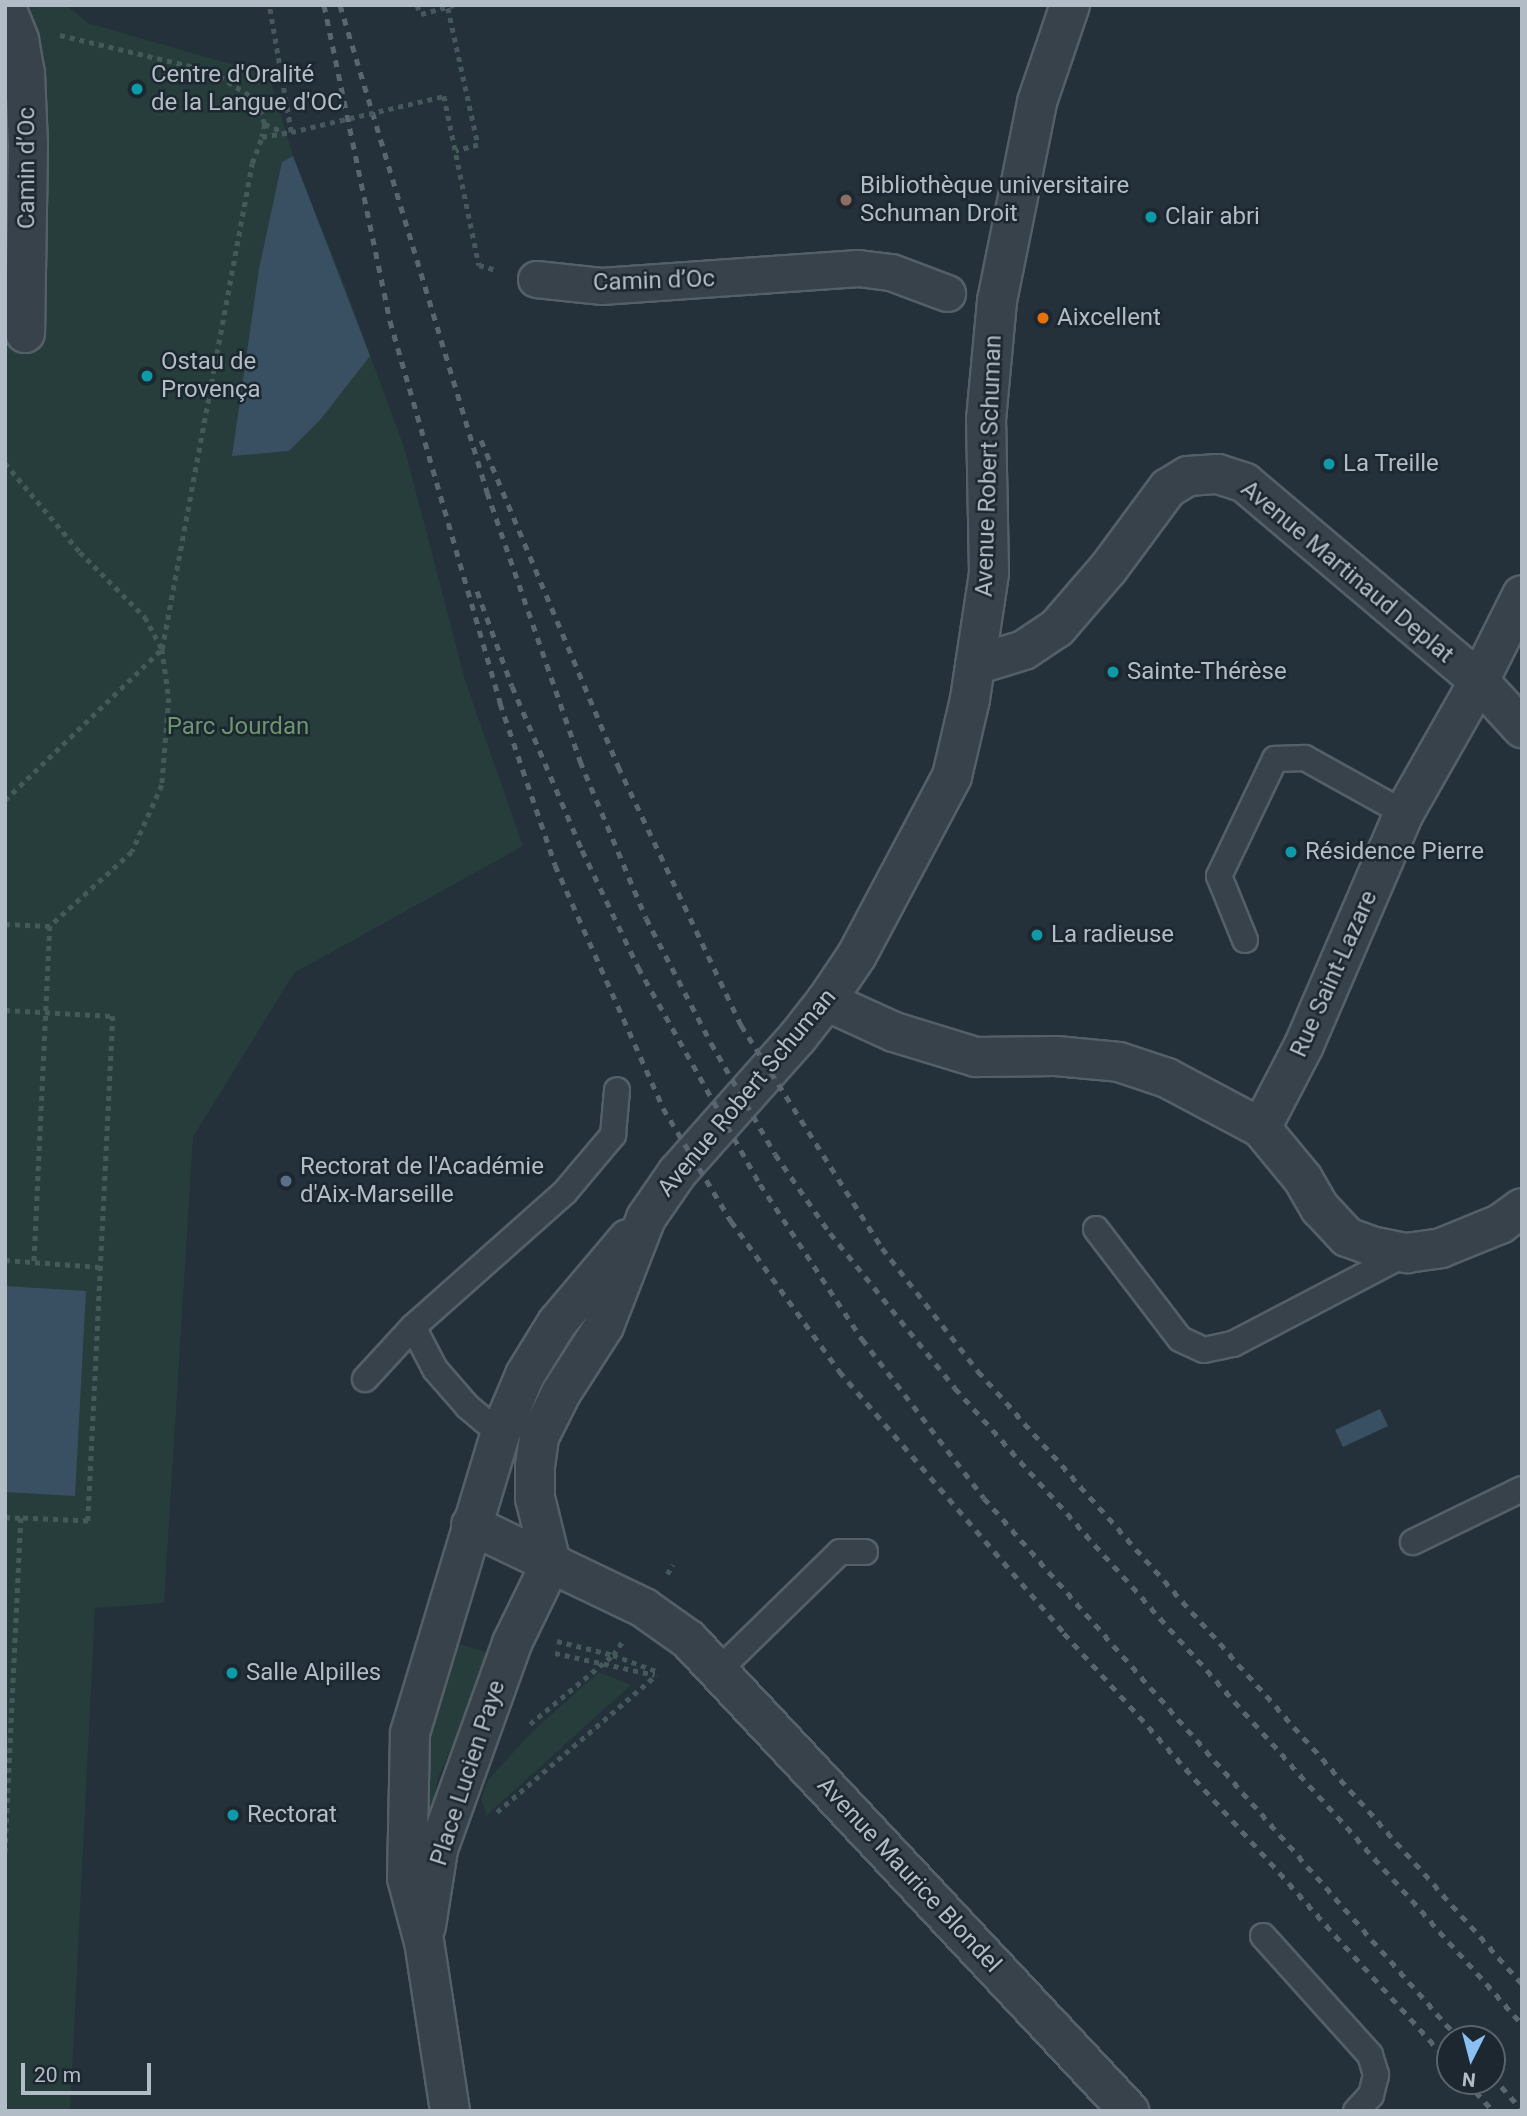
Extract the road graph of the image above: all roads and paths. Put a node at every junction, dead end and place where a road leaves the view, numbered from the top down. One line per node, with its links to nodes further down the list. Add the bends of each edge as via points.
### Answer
1 (269, 5): 7 (path)
2 (417, 5): 4 (path, via 421,13)
3 (1070, 5): 16 (street, Avenue Robert Schuman, via 1037,102 997,301 986,420 989,573)
4 (451, 6): 9 (path, via 478,145)
5 (8, 14): 6 (path, via 211,71 257,100); 12 (street, Camin d’Oc, via 26,73)
6 (265, 124): 7 (path); 8 (path)
7 (289, 132): 8 (path); 9 (path, bridge, via 444,96)
8 (262, 137): 15 (path, via 252,163)
9 (456, 151): 10 (path, via 479,265)
10 (536, 279): 11 (street, Camin d’Oc, via 601,286 858,268 891,272)
11 (947, 293)
12 (25, 333)
13 (5, 463): 15 (path, via 80,552 145,617)
14 (1522, 595): 17 (street, Rue Saint-Lazare)
15 (162, 649): 19 (path); 22 (path, via 169,698 162,785 132,852)
16 (975, 665): 17 (street, Avenue Martinaud Deplat, via 1024,650 1058,628 1168,488 1188,476 1218,474 1245,483); 24 (street, Avenue Robert Schuman, via 952,776 863,944)
17 (1479, 681): 18 (street, Avenue Martinaud Deplat); 20 (street, Rue Saint-Lazare)
18 (1522, 728)
19 (5, 800)
20 (1404, 813): 23 (lane, via 1305,758 1275,759 1219,876); 28 (street, Rue Saint-Lazare, via 1304,1045)
21 (5, 924): 22 (path)
22 (50, 926): 26 (path)
23 (1245, 940)
24 (826, 1001): 28 (street, via 894,1032 976,1057 1056,1056 1119,1062 1167,1078); 30 (street, Avenue Robert Schuman, via 677,1173)
25 (5, 1010): 26 (path)
26 (46, 1012): 34 (path); 35 (path, via 113,1016)
27 (617, 1090): 36 (lane, via 613,1135 565,1192)
28 (1261, 1128): 32 (street, via 1347,1237)
29 (1522, 1208): 32 (street, via 1500,1224 1441,1248)
30 (646, 1218): 38 (street, Place Lucien Paye, via 557,1323 525,1375); 45 (street, Avenue Robert Schuman, via 604,1326 540,1437 535,1498)
31 (1096, 1229): 32 (lane, via 1180,1339 1204,1350 1233,1344)
32 (1407, 1253)
33 (5, 1260): 34 (path)
34 (34, 1262): 35 (path)
35 (100, 1267): 41 (path, via 88,1521)
36 (414, 1327): 37 (lane); 38 (lane, via 435,1369 467,1407)
37 (365, 1379)
38 (500, 1434): 42 (street, Place Lucien Paye)
39 (1522, 1489): 43 (lane)
40 (5, 1517): 41 (path)
41 (21, 1518): 55 (path)
42 (471, 1525): 45 (street); 57 (street, Place Lucien Paye, via 410,1733 407,1878)
43 (1413, 1542)
44 (865, 1552): 50 (lane, via 840,1552)
45 (551, 1563): 47 (street); 57 (street, Place Lucien Paye, via 512,1643 438,1849)
46 (673, 1564): 47 (path)
47 (644, 1608): 49 (path); 50 (street, Avenue Maurice Blondel, via 689,1640)
48 (551, 1639): 49 (path)
49 (613, 1655): 52 (path); 53 (path)
50 (718, 1671): 59 (street, Avenue Maurice Blondel)
51 (656, 1675): 54 (path)
52 (663, 1677)
53 (525, 1729)
54 (493, 1816)
55 (5, 1855)
56 (1264, 1936): 60 (lane, via 1370,2054 1376,2075 1371,2095)
57 (424, 1942): 58 (street)
58 (450, 2111)
59 (1129, 2111)
60 (1356, 2111)

